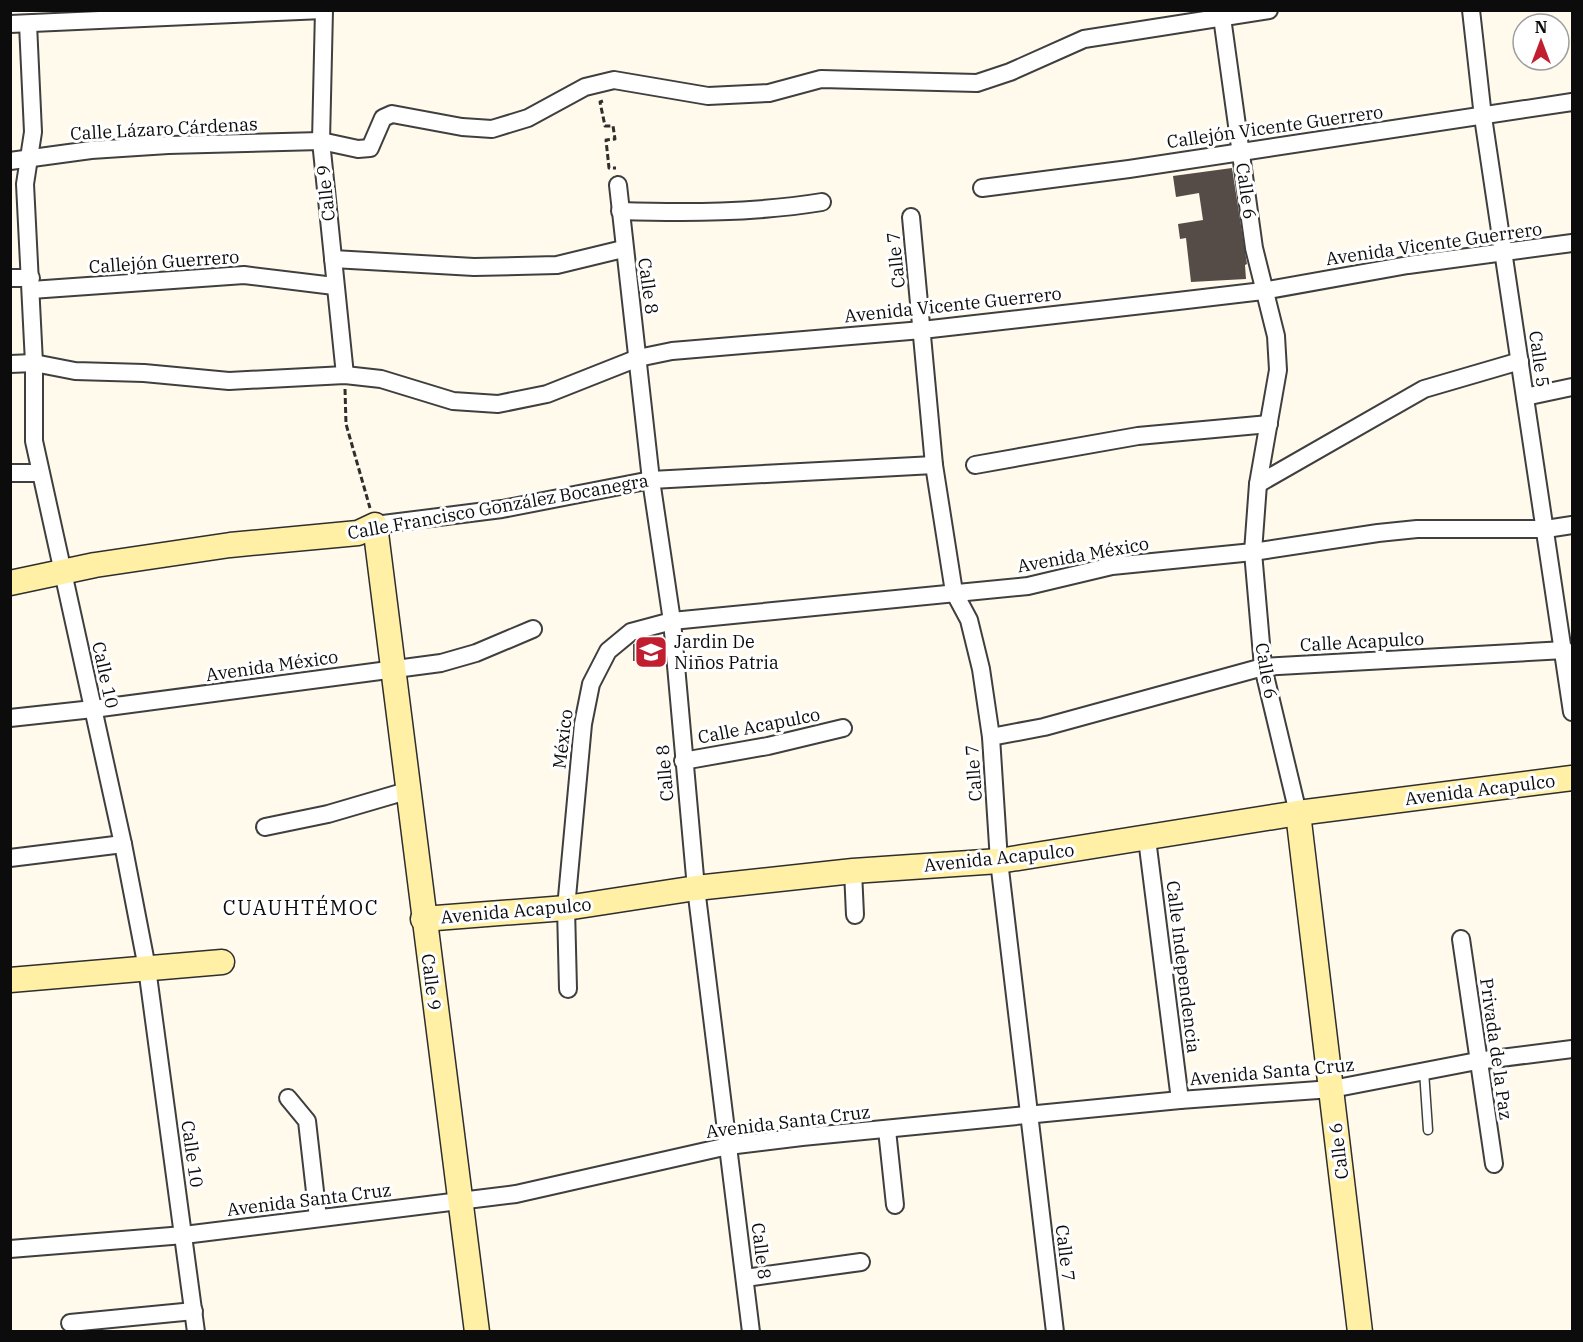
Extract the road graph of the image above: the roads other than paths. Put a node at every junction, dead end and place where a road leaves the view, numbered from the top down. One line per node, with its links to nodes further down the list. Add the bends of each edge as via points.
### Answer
1 (323, 10): 6 (street); 9 (street, Calle 9)
2 (1269, 10): 4 (street)
3 (1471, 10): 8 (street, Calle 5)
4 (1221, 14): 9 (street, Calle Lázaro Cárdenas, via 1084,39 977,83 821,79 769,93 708,96 614,80 585,87 528,118 492,129 392,114 383,118 370,148); 10 (street, Calle 6)
5 (10, 24): 6 (street)
6 (28, 24): 11 (street, Calle 10, via 33,132)
7 (1572, 102): 8 (street, Callejón Vicente Guerrero)
8 (1483, 117): 10 (street, Callejón Vicente Guerrero); 20 (street, Calle 5)
9 (321, 141): 11 (street, Calle Lázaro Cárdenas, via 168,145); 21 (street, Calle 9)
10 (1240, 151): 14 (street, Callejón Vicente Guerrero); 25 (street, Calle 6)
11 (29, 159): 12 (street, Calle Lázaro Cárdenas); 23 (street, Calle 10, via 25,184)
12 (10, 161)
13 (618, 185): 16 (street, Calle 8)
14 (982, 188)
15 (822, 202): 16 (street, via 706,214)
16 (620, 210): 19 (street, Calle 8)
17 (911, 218): 26 (street, Calle 7)
18 (1572, 243): 20 (street, Avenida Vicente Guerrero)
19 (623, 249): 21 (street, via 557,265 474,267); 27 (street, Calle 8)
20 (1504, 254): 25 (street, Avenida Vicente Guerrero, via 1408,265); 28 (street, Calle 5)
21 (333, 259): 24 (street, Calle 9)
22 (10, 278): 23 (street, Callejón Guerrero)
23 (31, 284): 24 (street, Callejón Guerrero, via 244,275); 29 (street, Calle 10)
24 (334, 286): 31 (street, Calle 9)
25 (1263, 291): 26 (street, Avenida Vicente Guerrero); 34 (street, Calle 6, via 1276,336 1278,370)
26 (922, 330): 27 (street, Avenida Vicente Guerrero, via 672,351); 35 (street, Calle 7)
27 (638, 358): 31 (street, Avenida Vicente Guerrero, via 547,394 498,404 453,401 381,379); 39 (street, Calle 8)
28 (1521, 361): 33 (street, Calle 5); 40 (street, via 1424,389)
29 (34, 363): 30 (street); 31 (street, via 75,371 229,381); 38 (street, Calle 10, via 34,441)
30 (10, 364)
31 (345, 375)
32 (1572, 387): 33 (street)
33 (1525, 397): 43 (street, Calle 5)
34 (1269, 424): 36 (street, via 1138,436); 40 (street, Calle 6)
35 (934, 465): 39 (street, Calle Francisco González Bocanegra); 47 (street, Calle 7)
36 (975, 465)
37 (10, 473): 38 (street)
38 (39, 473): 45 (street, Calle 10)
39 (651, 480): 41 (street, Calle Francisco González Bocanegra, via 502,509); 49 (street, Calle 8)
40 (1258, 484): 44 (street, Calle 6)
41 (375, 525): 45 (street, Calle Francisco González Bocanegra, via 358,533 230,545 94,565); 53 (street, Calle 9)
42 (1572, 525): 43 (street, Avenida México)
43 (1546, 529): 44 (street, Avenida México, via 1397,531); 48 (street, Calle 5)
44 (1253, 552): 47 (street, Avenida México, via 1112,566 1028,586); 52 (street, Calle 6)
45 (64, 574): 46 (street, Calle Francisco González Bocanegra); 54 (street, Calle 10)
46 (10, 583)
47 (954, 592): 49 (street, Avenida México); 58 (street, Calle 7, via 969,620)
48 (1566, 613): 51 (street, Calle 5)
49 (672, 621): 59 (street, Calle 8); 70 (street, México, via 631,632 608,651 591,684 583,724)
50 (533, 629): 53 (street, Avenida México, via 464,657)
51 (1565, 650): 52 (street, Calle Acapulco); 55 (street, Calle 5)
52 (1263, 667): 58 (street, Calle Acapulco); 62 (street, Calle 6)
53 (394, 669): 54 (street, Avenida México); 61 (street, Calle 9)
54 (93, 709): 56 (street, Avenida México); 65 (street, Calle 10)
55 (1572, 712)
56 (10, 718)
57 (843, 728): 59 (street, Calle Acapulco)
58 (991, 737): 67 (street, Calle 7)
59 (683, 760): 69 (street, Calle 8)
60 (1572, 778): 62 (street, Avenida Acapulco)
61 (410, 790): 63 (street); 72 (street, Calle 9)
62 (1298, 813): 64 (street, Avenida Acapulco); 81 (street, Calle 6)
63 (265, 828)
64 (1147, 839): 67 (street, Avenida Acapulco); 83 (street, Calle Independencia)
65 (123, 844): 66 (street); 75 (street, Calle 10)
66 (10, 858)
67 (999, 861): 68 (street, Avenida Acapulco); 84 (street, Calle 7)
68 (853, 871): 69 (street, Avenida Acapulco); 71 (street)
69 (696, 888): 70 (street, Avenida Acapulco); 87 (street, Calle 8)
70 (566, 908): 72 (street, Avenida Acapulco); 77 (street, México)
71 (855, 915)
72 (423, 919): 89 (street, Calle 9)
73 (1461, 939): 79 (street, Privada de la Paz)
74 (222, 962): 75 (street)
75 (147, 968): 76 (street); 92 (street, Calle 10)
76 (10, 980)
77 (568, 989)
78 (1572, 1049): 79 (street, Avenida Santa Cruz)
79 (1477, 1061): 80 (street, Avenida Santa Cruz); 88 (street, Privada de la Paz)
80 (1424, 1071): 81 (street, Avenida Santa Cruz); 86 (lane)
81 (1332, 1089): 83 (street, Avenida Santa Cruz); 102 (street, Calle 6)
82 (288, 1098): 91 (street, via 306,1121)
83 (1180, 1100): 84 (street, Avenida Santa Cruz)
84 (1028, 1116): 85 (street, Avenida Santa Cruz); 101 (street, Calle 7)
85 (887, 1130): 87 (street, Avenida Santa Cruz); 90 (street)
86 (1428, 1130)
87 (728, 1146): 89 (street, Avenida Santa Cruz, via 516,1194); 95 (street, Calle 8)
88 (1494, 1164)
89 (460, 1201): 91 (street, Avenida Santa Cruz); 99 (street, Calle 9)
90 (896, 1205)
91 (318, 1218): 92 (street, Avenida Santa Cruz)
92 (183, 1235): 93 (street, Avenida Santa Cruz); 96 (street, Calle 10)
93 (10, 1249)
94 (861, 1262): 95 (street)
95 (745, 1278): 100 (street, Calle 8)
96 (194, 1311): 97 (street); 98 (street, Calle 10)
97 (70, 1323)
98 (196, 1332)
99 (477, 1332)
100 (752, 1332)
101 (1055, 1332)
102 (1360, 1332)

